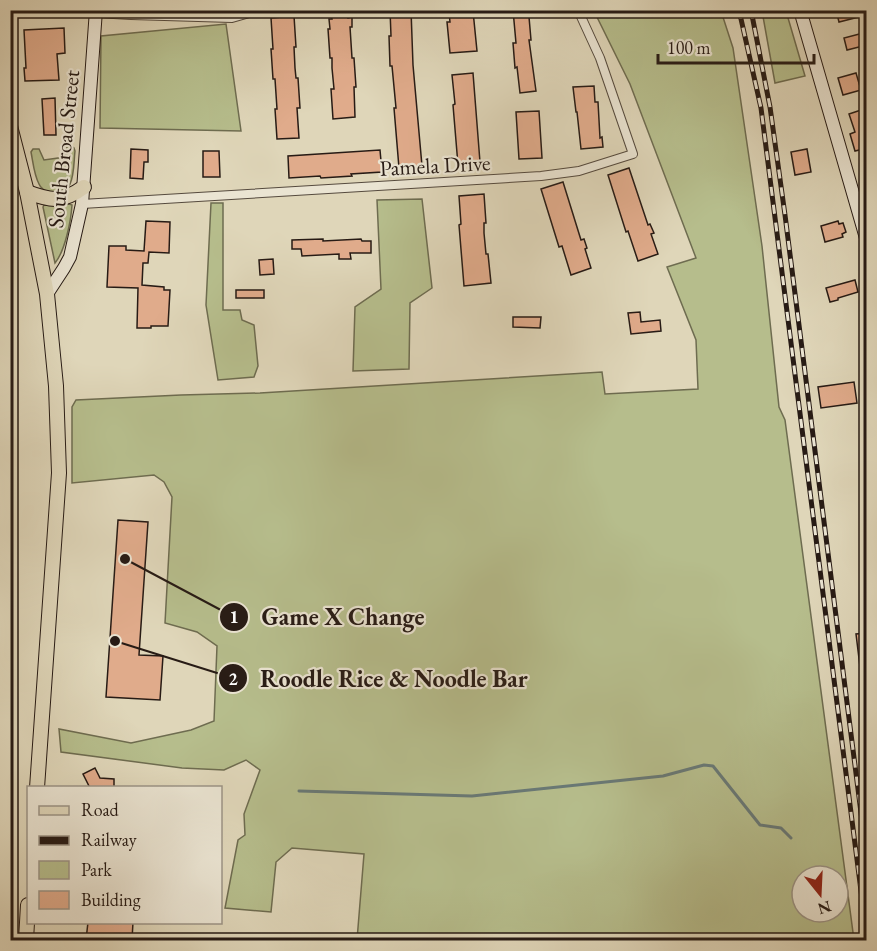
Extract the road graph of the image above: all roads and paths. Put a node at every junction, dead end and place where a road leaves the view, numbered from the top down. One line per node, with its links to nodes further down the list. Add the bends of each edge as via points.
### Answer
1 (260, 10): 4 (street, via 232,18)
2 (578, 10): 8 (street, Pamela Drive, via 600,58 633,154 579,171 541,176)
3 (800, 10): 9 (main road)
4 (96, 12): 6 (main road, South Broad Street)
5 (10, 126): 7 (main road)
6 (84, 188): 7 (main road, via 54,199); 8 (main road, South Broad Street)
7 (27, 192): 10 (main road)
8 (82, 204): 10 (main road, South Broad Street, via 70,256)
9 (867, 238)
10 (47, 294): 11 (main road, via 59,473)
11 (37, 786)
12 (27, 922): 13 (main road)
13 (26, 940)

